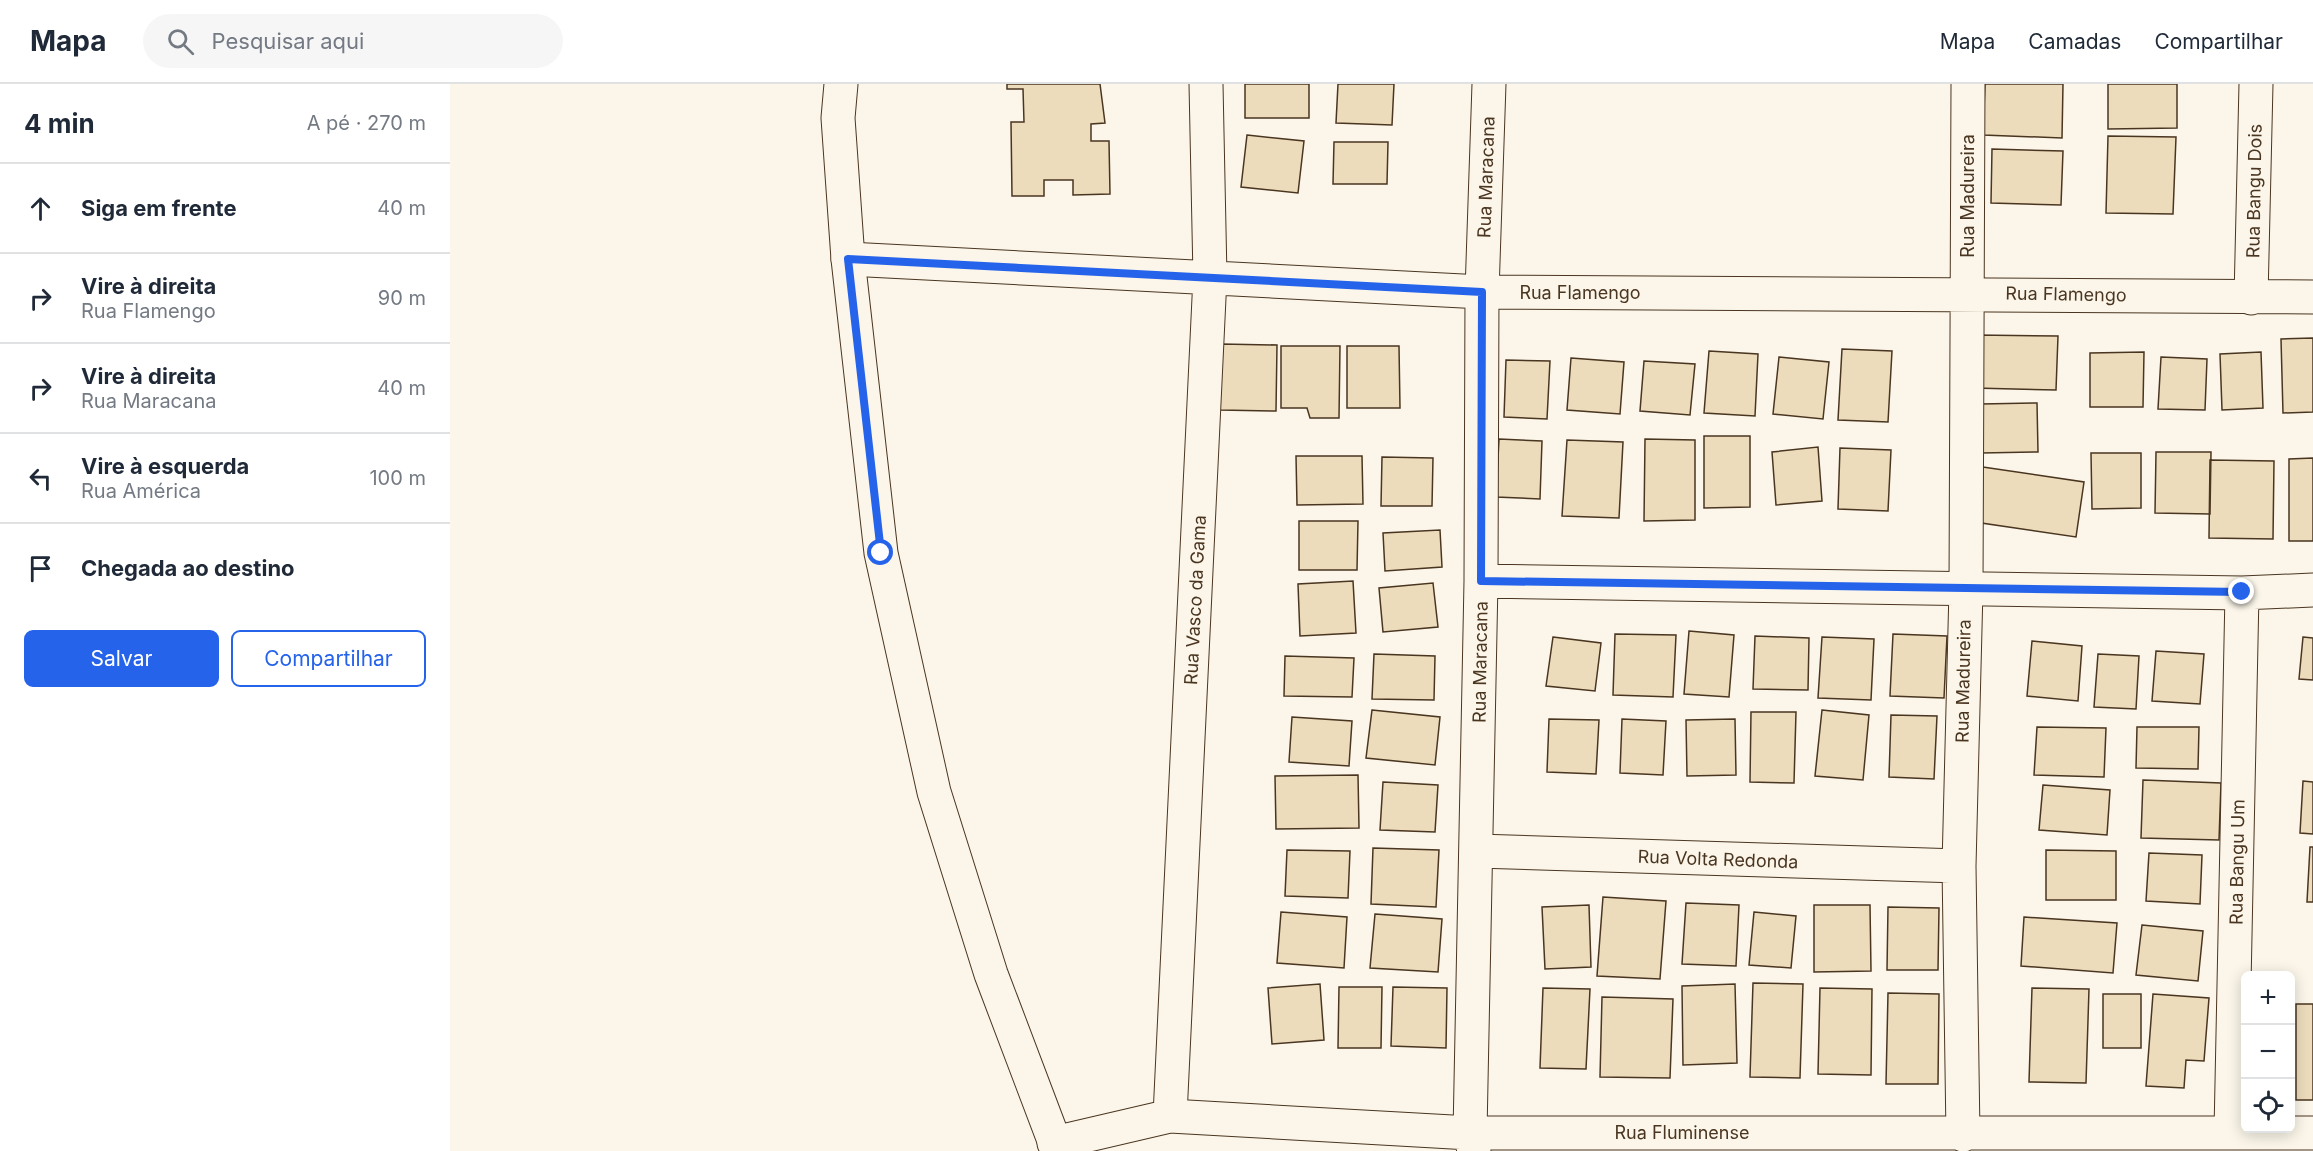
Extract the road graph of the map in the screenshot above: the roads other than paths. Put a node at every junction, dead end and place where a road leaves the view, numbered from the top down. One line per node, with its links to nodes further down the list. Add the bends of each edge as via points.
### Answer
1 (841, 84): 6 (street, via 838,118)
2 (1206, 84): 7 (street, Rua Vasco da Gama)
3 (1489, 84): 8 (street, Rua Maracana)
4 (1968, 84): 9 (street, Rua Madureira)
5 (2256, 84): 11 (street, Rua Bangu Dois)
6 (848, 259): 7 (street, Rua Flamengo); 24 (street, via 881,553 934,792 991,974)
7 (1210, 277): 8 (street, Rua Flamengo); 18 (street, Rua Vasco da Gama)
8 (1482, 292): 9 (street, Rua Flamengo); 12 (street, Rua Maracana)
9 (1967, 293): 11 (street, Rua Flamengo); 13 (street, Rua Madureira)
10 (2313, 297): 11 (street, Rua Flamengo)
11 (2251, 298)
12 (1481, 581): 13 (street); 16 (street, Rua Maracana)
13 (1966, 589): 15 (street); 17 (street, Rua Madureira)
14 (2313, 590): 15 (street)
15 (2242, 592): 19 (street, Rua Bangu Um)
16 (1477, 851): 17 (street, Rua Volta Redonda); 23 (street, Rua Maracana)
17 (1959, 866): 21 (street, Rua Madureira)
18 (1170, 1116): 23 (street, Rua Fluminense); 24 (street, Rua Fluminense)
19 (2231, 1132): 20 (street, Rua Fluminense); 21 (street, Rua Fluminense)
20 (2313, 1133)
21 (1963, 1135): 22 (street, Rua Fluminense)
22 (1814, 1141): 23 (street, Rua Fluminense)
23 (1472, 1142)
24 (1056, 1147)

